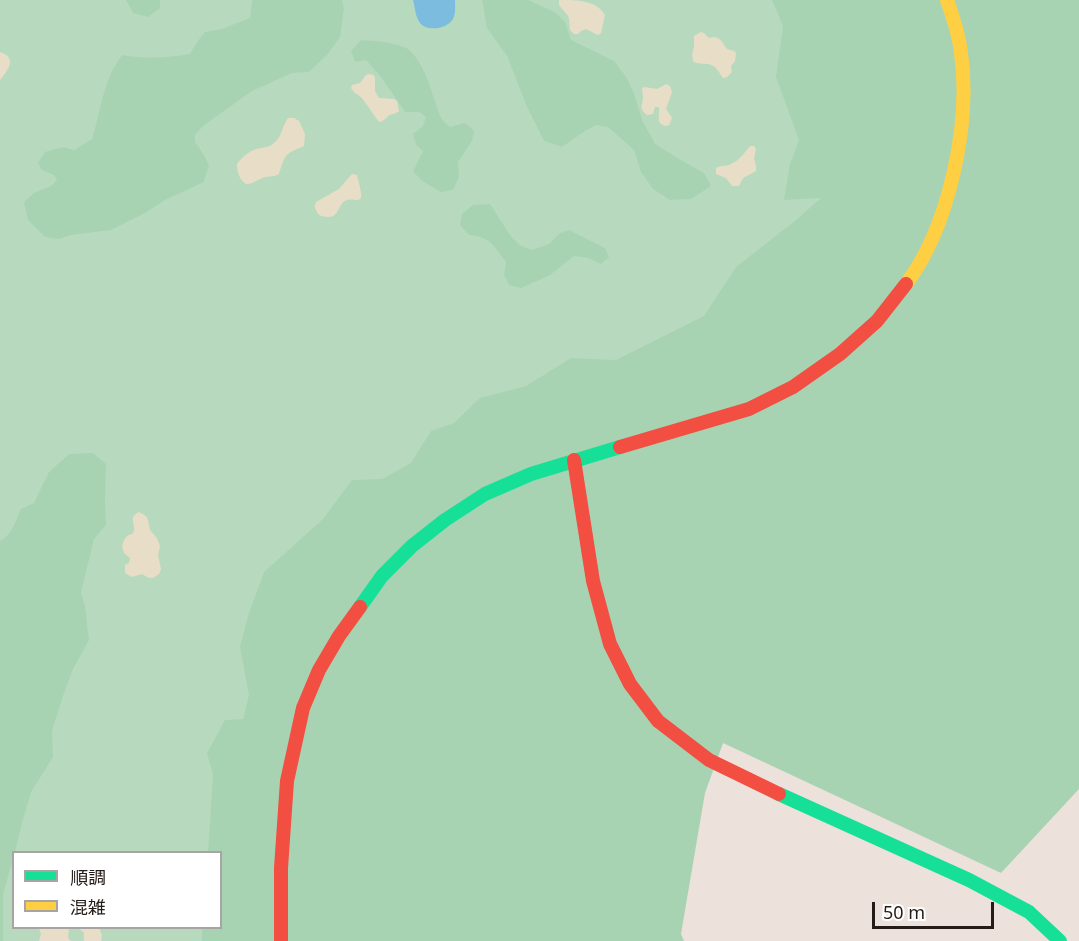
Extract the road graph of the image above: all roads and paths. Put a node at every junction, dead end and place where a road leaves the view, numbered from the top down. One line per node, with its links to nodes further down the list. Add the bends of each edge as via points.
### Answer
1 (947, 0): 2 (street, via 961,53 963,92 952,181 939,223 916,269 877,321 840,354 793,387 749,409)
2 (574, 460): 3 (street, via 485,494 445,520 382,576 339,636 303,708 287,781); 4 (street, via 593,581 610,644 630,684 658,721 709,760 969,880 1029,912)
3 (280, 941)
4 (1060, 941)

